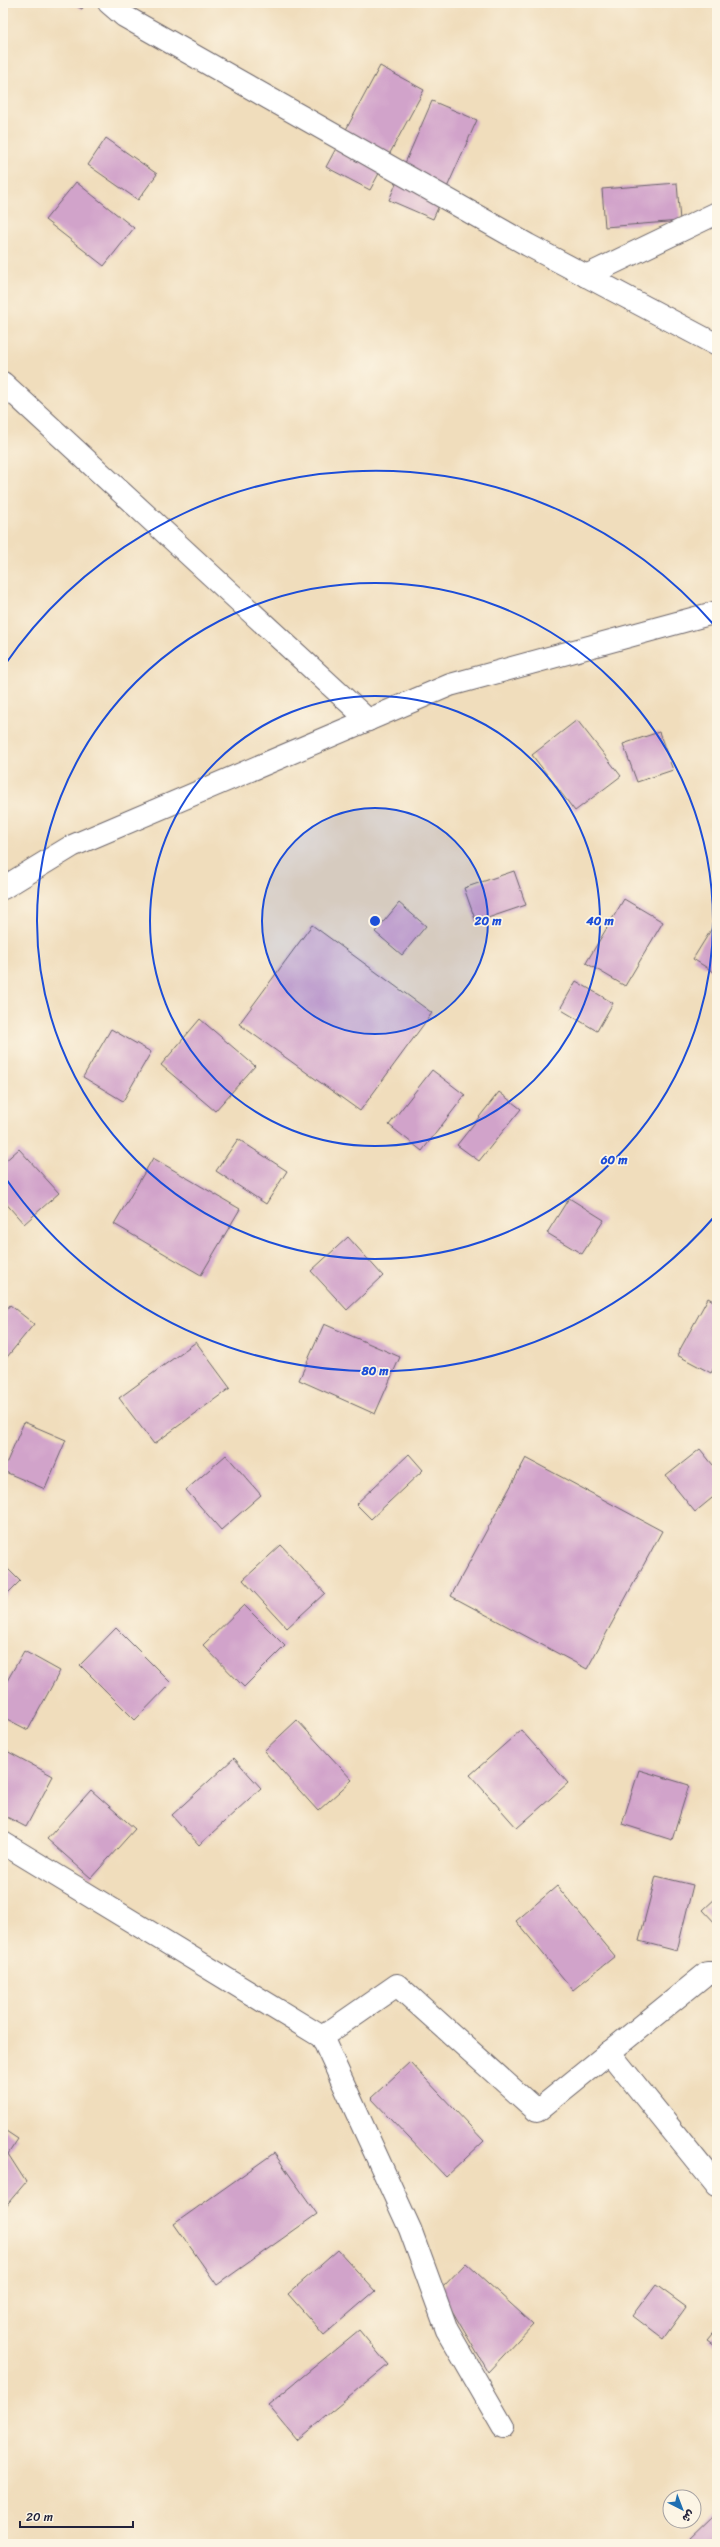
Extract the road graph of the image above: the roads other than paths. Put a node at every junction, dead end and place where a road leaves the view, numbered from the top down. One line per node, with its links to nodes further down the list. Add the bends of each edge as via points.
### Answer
1 (110, 3): 3 (street, via 124,16)
2 (717, 213): 3 (street)
3 (586, 276): 4 (street)
4 (717, 345)
5 (3, 383): 7 (street)
6 (717, 612): 7 (street, via 450,685)
7 (368, 720): 8 (street, via 72,846)
8 (3, 888)
9 (3, 1843): 11 (street)
10 (717, 1973): 12 (street, via 707,1972)
11 (322, 2037): 12 (street, via 397,1985 537,2110); 14 (street, via 410,2229 447,2330)
12 (609, 2052): 13 (street)
13 (717, 2186)
14 (503, 2427)

